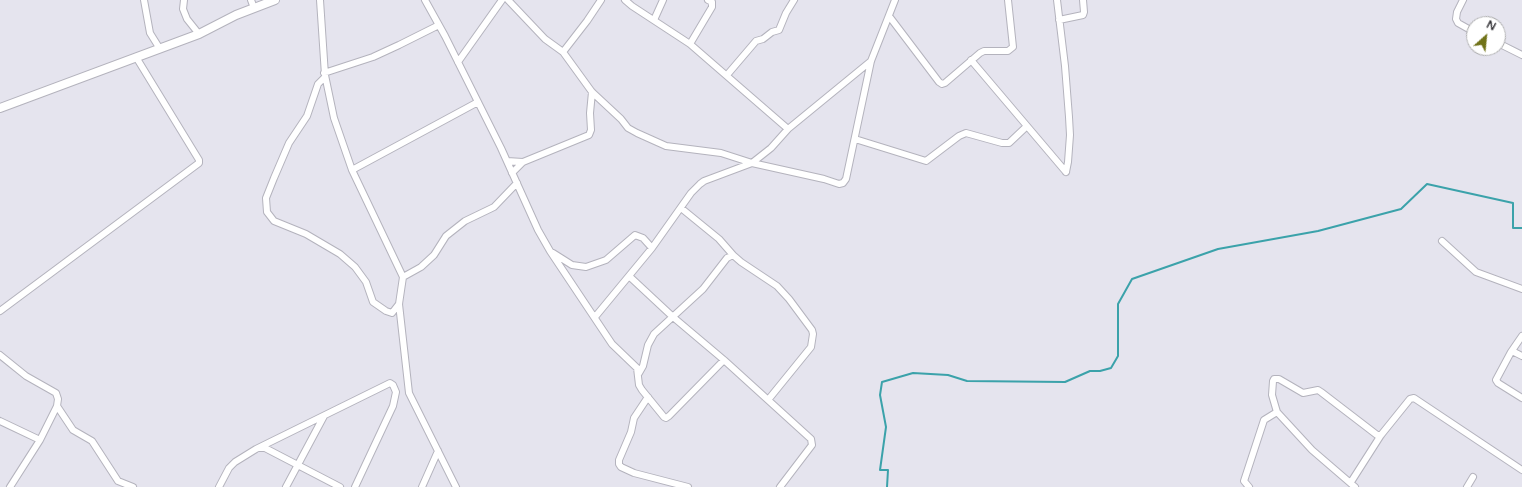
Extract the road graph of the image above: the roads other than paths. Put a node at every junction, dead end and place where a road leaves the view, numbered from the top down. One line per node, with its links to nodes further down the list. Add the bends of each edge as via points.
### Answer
1 (144, 0): 27 (street, via 150,33)
2 (184, 0): 24 (street, via 183,9 187,19)
3 (275, 0): 18 (main road)
4 (320, 0): 34 (street)
5 (425, 0): 22 (street)
6 (502, 0): 33 (street)
7 (508, 0): 28 (street, via 546,39)
8 (601, 0): 28 (street)
9 (626, 0): 20 (street)
10 (663, 0): 20 (street)
11 (708, 0): 25 (street, via 712,2 712,8)
12 (794, 0): 35 (street, via 778,30 756,41)
13 (895, 0): 19 (street)
14 (1008, 0): 31 (street, via 1013,47 1008,51 984,51)
15 (1057, 0): 21 (street)
16 (1083, 0): 21 (street, via 1083,15)
17 (1463, 0): 23 (street, via 1456,19)
18 (252, 4): 24 (main road)
19 (890, 16): 31 (street, via 942,84); 32 (street)
20 (654, 20): 25 (street)
21 (1059, 20): 39 (street, via 1070,135 1066,172)
22 (439, 25): 33 (street); 34 (street, via 373,57)
23 (1466, 28)
24 (198, 34): 27 (main road)
25 (690, 44): 35 (street)
26 (1506, 47): 29 (street)
27 (160, 49): 30 (main road)
28 (563, 52): 36 (street)
29 (1522, 55)
30 (136, 57): 38 (main road); 57 (street, via 199,163)
31 (971, 60): 39 (street)
32 (871, 61): 40 (street); 41 (street)
33 (458, 62): 37 (street)
34 (325, 75): 45 (street, via 334,118); 56 (street, via 318,84 307,116 290,143 274,178 266,198 267,212 274,221 306,234 340,254 355,267 366,282 373,302 392,313)
35 (727, 75): 40 (street)
36 (592, 92): 43 (street, via 591,130 588,135); 44 (street, via 628,128 650,140 666,146 721,153)
37 (478, 102): 42 (street); 45 (street)
38 (0, 108)
39 (1027, 126): 41 (street, via 1009,143 966,133 926,161)
40 (788, 129): 44 (street, via 771,148)
41 (855, 139): 44 (street, via 846,179 840,184)
42 (507, 161): 43 (street); 46 (street)
43 (524, 162): 46 (street)
44 (752, 163): 48 (street, via 704,181 691,193)
45 (352, 170): 54 (street)
46 (512, 173): 47 (street)
47 (517, 183): 51 (street); 54 (street, via 494,208 465,221 446,236 434,255 422,267)
48 (681, 208): 50 (street); 52 (street, via 719,239)
49 (1442, 241): 55 (street, via 1476,272)
50 (652, 248): 51 (street, via 644,238 635,235 606,260 586,267 572,265); 53 (street)
51 (550, 251): 58 (street)
52 (733, 255): 59 (street, via 727,258 703,289); 68 (street, via 777,286 794,304 813,334 811,347)
53 (629, 276): 58 (street); 59 (street)
54 (403, 277): 56 (street)
55 (1522, 288)
56 (399, 304): 76 (street, via 409,393)
57 (0, 311)
58 (595, 317): 65 (street, via 612,344)
59 (673, 317): 64 (street); 65 (street, via 654,334)
60 (1522, 336): 61 (street)
61 (1512, 351): 63 (street); 67 (street, via 1496,380)
62 (0, 355): 69 (street, via 26,376 56,393)
63 (1522, 356)
64 (724, 360): 66 (street, via 666,418); 68 (street)
65 (639, 373): 66 (street, via 639,385)
66 (648, 397): 89 (street, via 634,418 619,464 634,473)
67 (1522, 398)
68 (768, 400): 90 (street, via 813,442)
69 (57, 406): 74 (street); 82 (street, via 73,430 92,441 118,481)
70 (1277, 412): 73 (street, via 1271,390 1274,379 1303,393 1318,390); 80 (street, via 1312,450); 91 (street, via 1264,420 1244,480)
71 (324, 416): 75 (street); 77 (street); 86 (street, via 388,384 393,384 396,392 394,406)
72 (0, 421): 74 (street)
73 (1381, 436): 78 (street, via 1410,399 1414,398); 80 (street)
74 (40, 440): 81 (street)
75 (260, 448): 77 (street); 83 (street, via 235,462)
76 (438, 451): 87 (street); 88 (street)
77 (297, 464): 84 (street); 85 (street)
78 (1522, 470)
79 (1473, 477): 92 (street)
80 (1353, 485)
81 (10, 487)
82 (133, 487)
83 (219, 487)
84 (286, 487)
85 (340, 487)
86 (355, 487)
87 (422, 487)
88 (456, 487)
89 (688, 487)
90 (780, 487)
91 (1249, 487)
92 (1467, 487)

